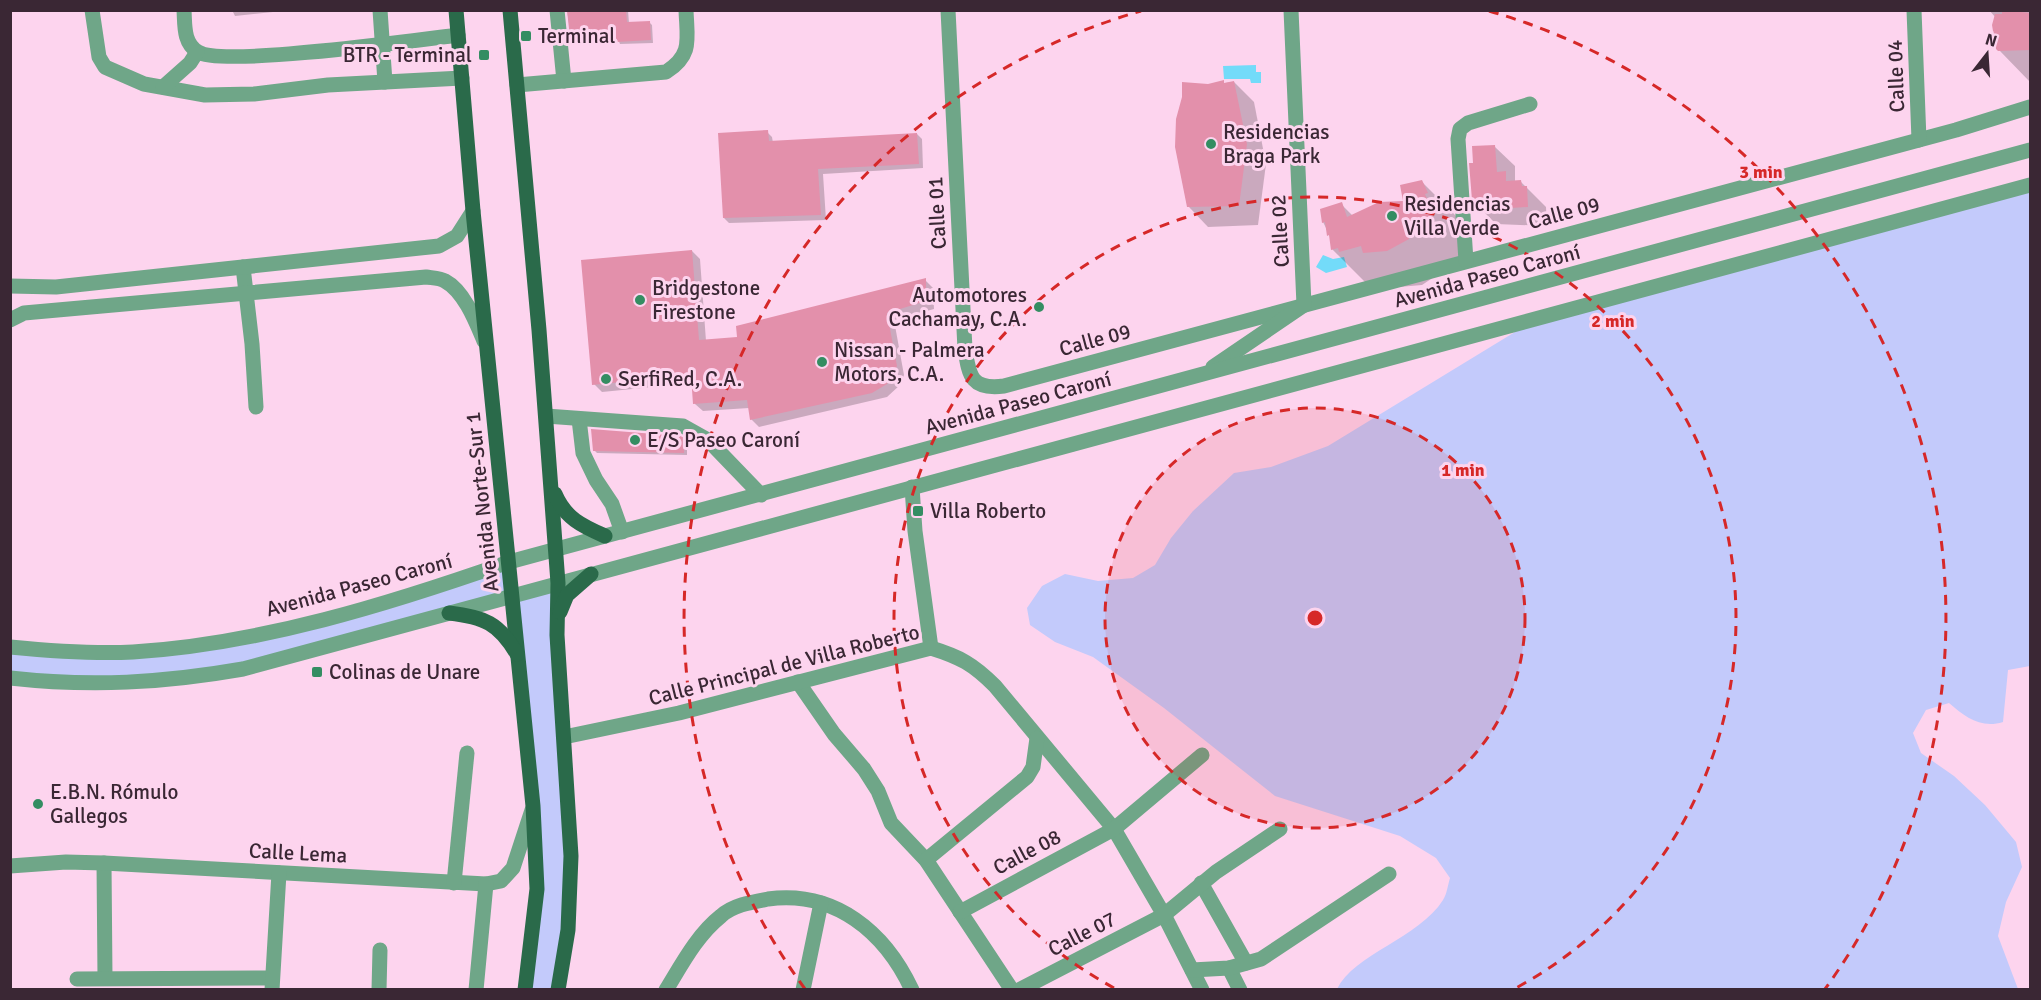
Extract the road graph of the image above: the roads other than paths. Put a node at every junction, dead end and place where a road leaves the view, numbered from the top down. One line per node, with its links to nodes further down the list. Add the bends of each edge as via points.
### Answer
1 (92, 10): 18 (street, via 99,57 105,67 144,84)
2 (184, 10): 13 (street, via 185,36)
3 (380, 10): 12 (street)
4 (456, 10): 11 (main road, Avenida Norte-Sur 1)
5 (510, 10): 17 (main road)
6 (557, 10): 15 (street)
7 (686, 10): 15 (street, via 688,47 679,63 666,72)
8 (948, 10): 33 (street, Calle 01, via 968,369 980,385)
9 (1291, 10): 29 (street, Calle 02)
10 (1914, 10): 21 (street, Calle 04)
11 (458, 35): 12 (street); 14 (main road, Avenida Norte-Sur 1)
12 (383, 44): 13 (street, via 276,55 211,56); 16 (street)
13 (196, 52): 18 (street)
14 (462, 78): 16 (street); 24 (main road, Avenida Norte-Sur 1)
15 (564, 81): 17 (street)
16 (385, 82): 18 (street, via 215,95)
17 (517, 85): 35 (main road)
18 (164, 87)
19 (1530, 104): 25 (street, via 1460,129)
20 (2031, 107): 21 (street, Calle 09)
21 (1919, 140): 25 (street, Calle 09)
22 (2031, 150): 32 (street, Avenida Paseo Caroní)
23 (2031, 185): 38 (street)
24 (473, 211): 26 (street, via 457,236 439,246); 31 (main road, Avenida Norte-Sur 1)
25 (1466, 261): 29 (street, Calle 09)
26 (243, 267): 27 (street, via 56,286); 28 (street)
27 (10, 286)
28 (246, 293): 30 (street, via 24,313); 31 (street, via 426,277 444,280 456,290); 34 (street)
29 (1304, 305): 32 (street); 33 (street, Calle 09)
30 (10, 320)
31 (488, 349): 43 (main road, Avenida Norte-Sur 1)
32 (1199, 376): 39 (street, Avenida Paseo Caroní)
33 (1004, 386)
34 (256, 407)
35 (546, 416): 36 (street); 37 (main road)
36 (579, 419): 39 (street, via 683,426 708,440); 40 (street, via 583,453 612,504)
37 (551, 485): 41 (main road, via 567,516); 42 (main road)
38 (912, 487): 44 (street); 50 (street)
39 (761, 495): 40 (street, Avenida Paseo Caroní)
40 (622, 532): 41 (street, Avenida Paseo Caroní)
41 (605, 536): 42 (street, Avenida Paseo Caroní)
42 (556, 549): 43 (street, Avenida Paseo Caroní); 45 (main road)
43 (509, 562): 46 (main road, Avenida Norte-Sur 1); 49 (street, Avenida Paseo Caroní, via 378,603 228,641 132,652)
44 (591, 574): 45 (street); 48 (main road, via 567,595)
45 (558, 583): 46 (street); 48 (main road)
46 (513, 595): 47 (street); 51 (main road, Avenida Norte-Sur 1)
47 (449, 613): 51 (main road, via 492,623 507,636); 52 (street, via 243,669 202,676 93,685)
48 (557, 635): 54 (main road)
49 (10, 647)
50 (931, 648): 53 (street, Calle Principal de Villa Roberto); 55 (street, Calle Principal de Villa Roberto, via 975,666)
51 (520, 659): 58 (main road, Avenida Norte-Sur 1)
52 (10, 678)
53 (798, 682): 54 (street, Calle Principal de Villa Roberto); 61 (street, via 864,769 891,823)
54 (564, 737): 82 (main road, via 571,892)
55 (1037, 738): 59 (street, Calle Principal de Villa Roberto); 61 (street, via 1034,767 1027,777)
56 (467, 753): 66 (street)
57 (1202, 755): 59 (street, Calle 08)
58 (533, 806): 68 (street, via 513,868 501,881); 81 (main road, Avenida Norte-Sur 1, via 537,889)
59 (1114, 829): 70 (street, Calle 08); 71 (street, Calle Principal de Villa Roberto)
60 (1280, 829): 67 (street, Calle 07)
61 (926, 860): 70 (street)
62 (104, 863): 63 (street, Calle Lema); 64 (street, Calle Lema); 77 (street)
63 (10, 866)
64 (279, 873): 66 (street, Calle Lema); 78 (street)
65 (1389, 874): 73 (street, via 1261,959)
66 (454, 883): 68 (street, Calle Lema)
67 (1201, 883): 71 (street, Calle 07); 73 (street)
68 (486, 884): 80 (street)
69 (821, 903): 83 (street, via 777,898 735,907 693,946); 84 (street); 85 (street, via 858,919 876,935 894,957)
70 (960, 912): 86 (street)
71 (1164, 915): 75 (street, Calle Principal de Villa Roberto); 87 (street, Calle 07)
72 (380, 950): 79 (street)
73 (1246, 963): 74 (street)
74 (1229, 968): 75 (street); 89 (street)
75 (1192, 970): 88 (street, Calle Principal de Villa Roberto)
76 (77, 978): 77 (street)
77 (105, 978): 78 (street)
78 (272, 984)
79 (379, 990)
80 (476, 990)
81 (525, 990)
82 (558, 990)
83 (666, 990)
84 (803, 990)
85 (912, 990)
86 (1012, 990)
87 (1019, 990)
88 (1202, 990)
89 (1240, 990)

